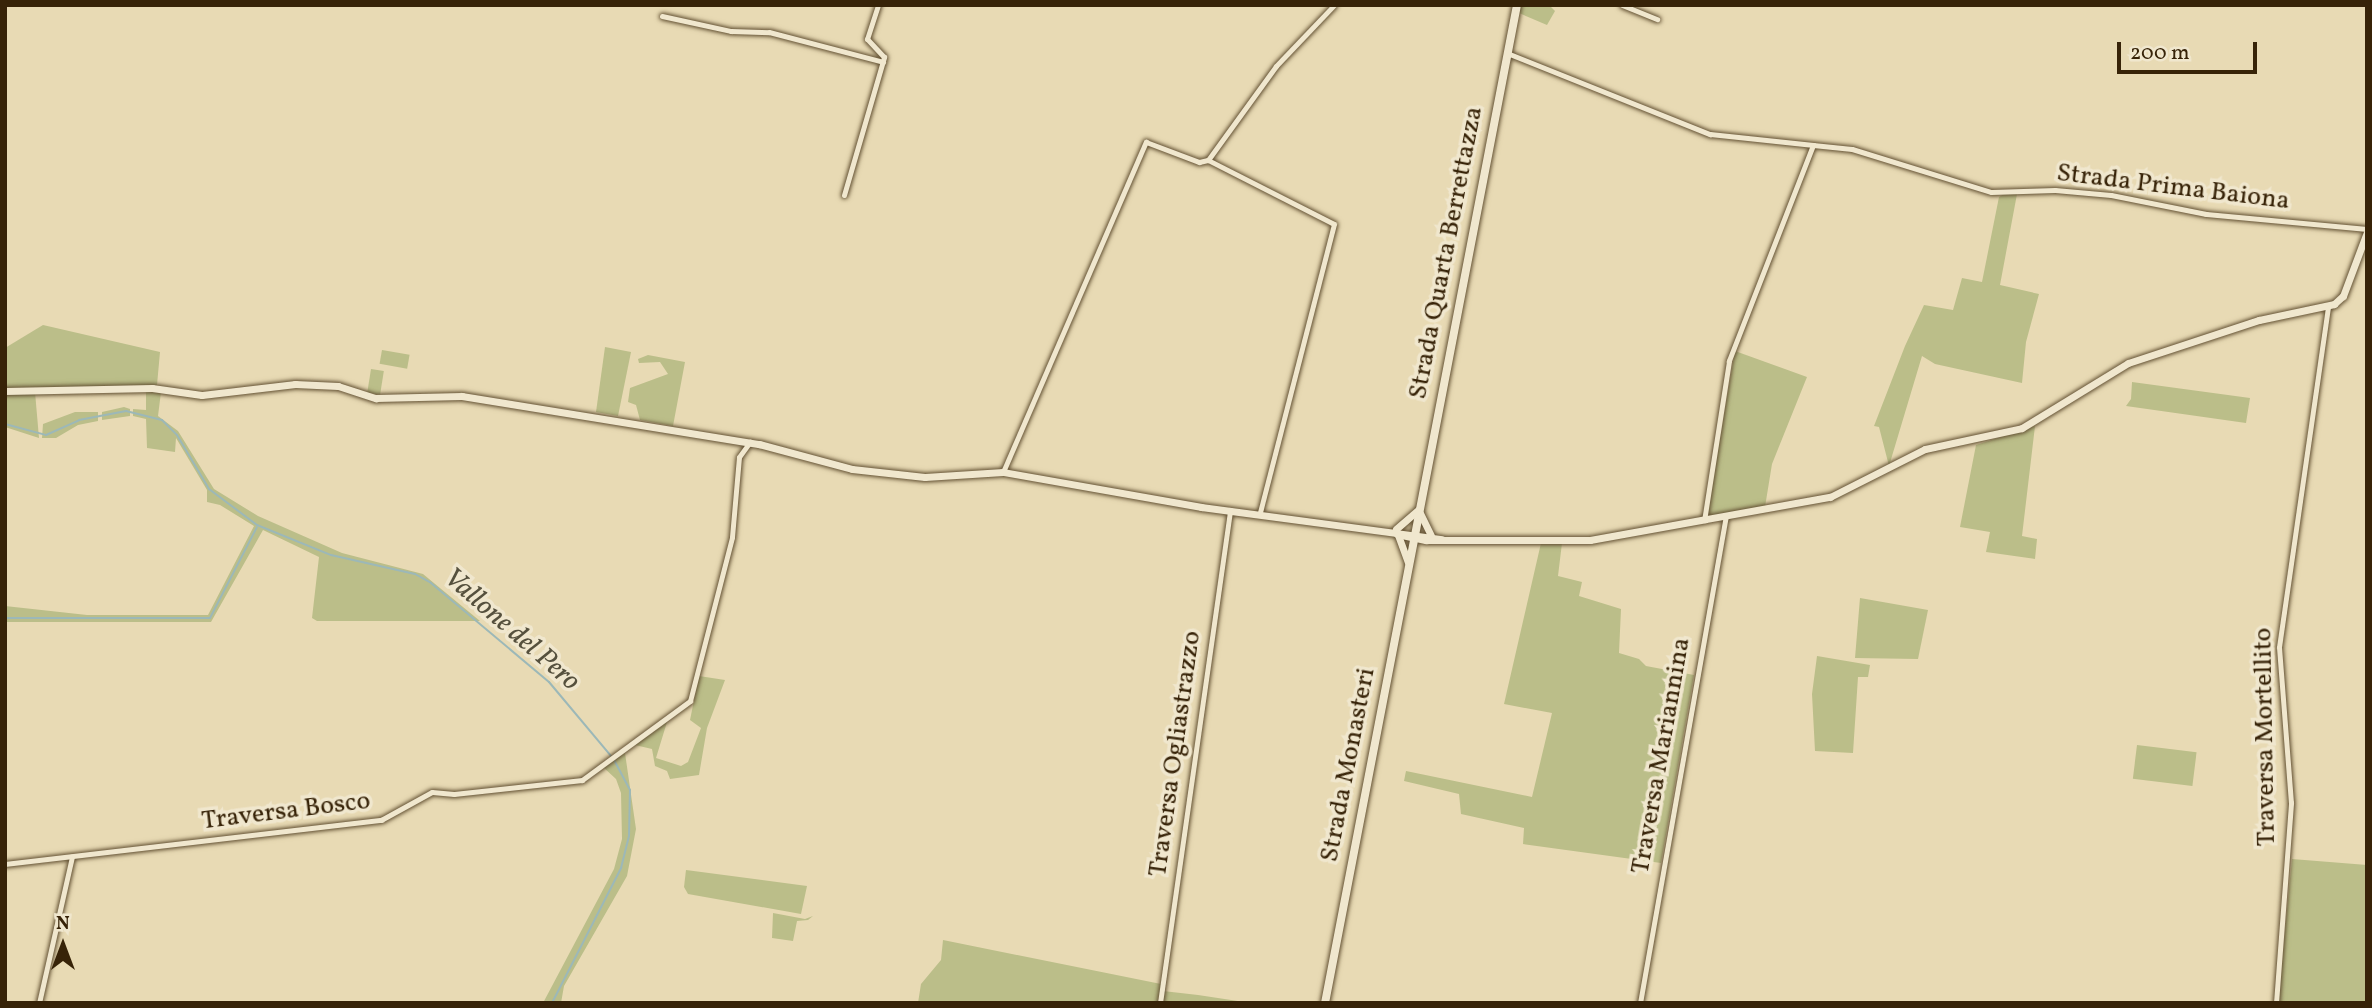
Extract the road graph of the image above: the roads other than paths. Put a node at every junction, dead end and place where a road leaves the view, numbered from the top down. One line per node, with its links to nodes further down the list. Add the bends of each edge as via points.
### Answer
1 (878, 5): 8 (street, via 867,39 883,53)
2 (1334, 5): 10 (street, via 1276,66)
3 (1517, 5): 7 (main road, Strada Quarta Berrettazza)
4 (1622, 5): 6 (street)
5 (663, 16): 8 (street, via 731,31 769,32)
6 (1657, 19)
7 (1507, 53): 9 (street, Strada Prima Baiona, via 1710,134); 17 (main road, Strada Quarta Berrettazza)
8 (883, 62): 11 (street)
9 (1813, 145): 12 (street, Strada Prima Baiona, via 1852,149 1991,192 2056,190 2111,195 2206,214); 21 (street, via 1729,361)
10 (1208, 160): 16 (street, via 1199,162 1146,142); 19 (street, via 1334,224)
11 (844, 195)
12 (2367, 230): 13 (street, via 2343,296)
13 (2328, 306): 20 (street, via 2259,320 2127,363 2022,428 1925,449 1830,497); 32 (street, Traversa Mortellito, via 2279,647 2291,803)
14 (5, 391): 15 (street, via 152,388 202,394 274,385 331,386 376,398 462,396 509,402)
15 (750, 442): 16 (street, via 827,464 907,477); 26 (street, Traversa Bosco, via 739,457 732,537 690,701 587,777 557,785 432,792 381,820)
16 (1003, 472): 18 (street)
17 (1419, 509): 22 (street); 23 (main road, Strada Quarta Berrettazza); 24 (street)
18 (1230, 510): 19 (street); 29 (street, Traversa Ogliastrazzo)
19 (1260, 513): 22 (street)
20 (1726, 517): 21 (street); 31 (street, Traversa Mariannina)
21 (1704, 520): 24 (street, via 1591,540)
22 (1397, 532): 23 (street); 25 (street, via 1406,548)
23 (1414, 535): 24 (street); 25 (main road, Strada Monasteri)
24 (1429, 538): 25 (street, via 1416,549)
25 (1408, 567): 30 (main road, Strada Monasteri)
26 (72, 857): 27 (street, Traversa Bosco); 28 (street)
27 (5, 864)
28 (39, 1003)
29 (1160, 1003)
30 (1325, 1003)
31 (1640, 1003)
32 (2276, 1003)

